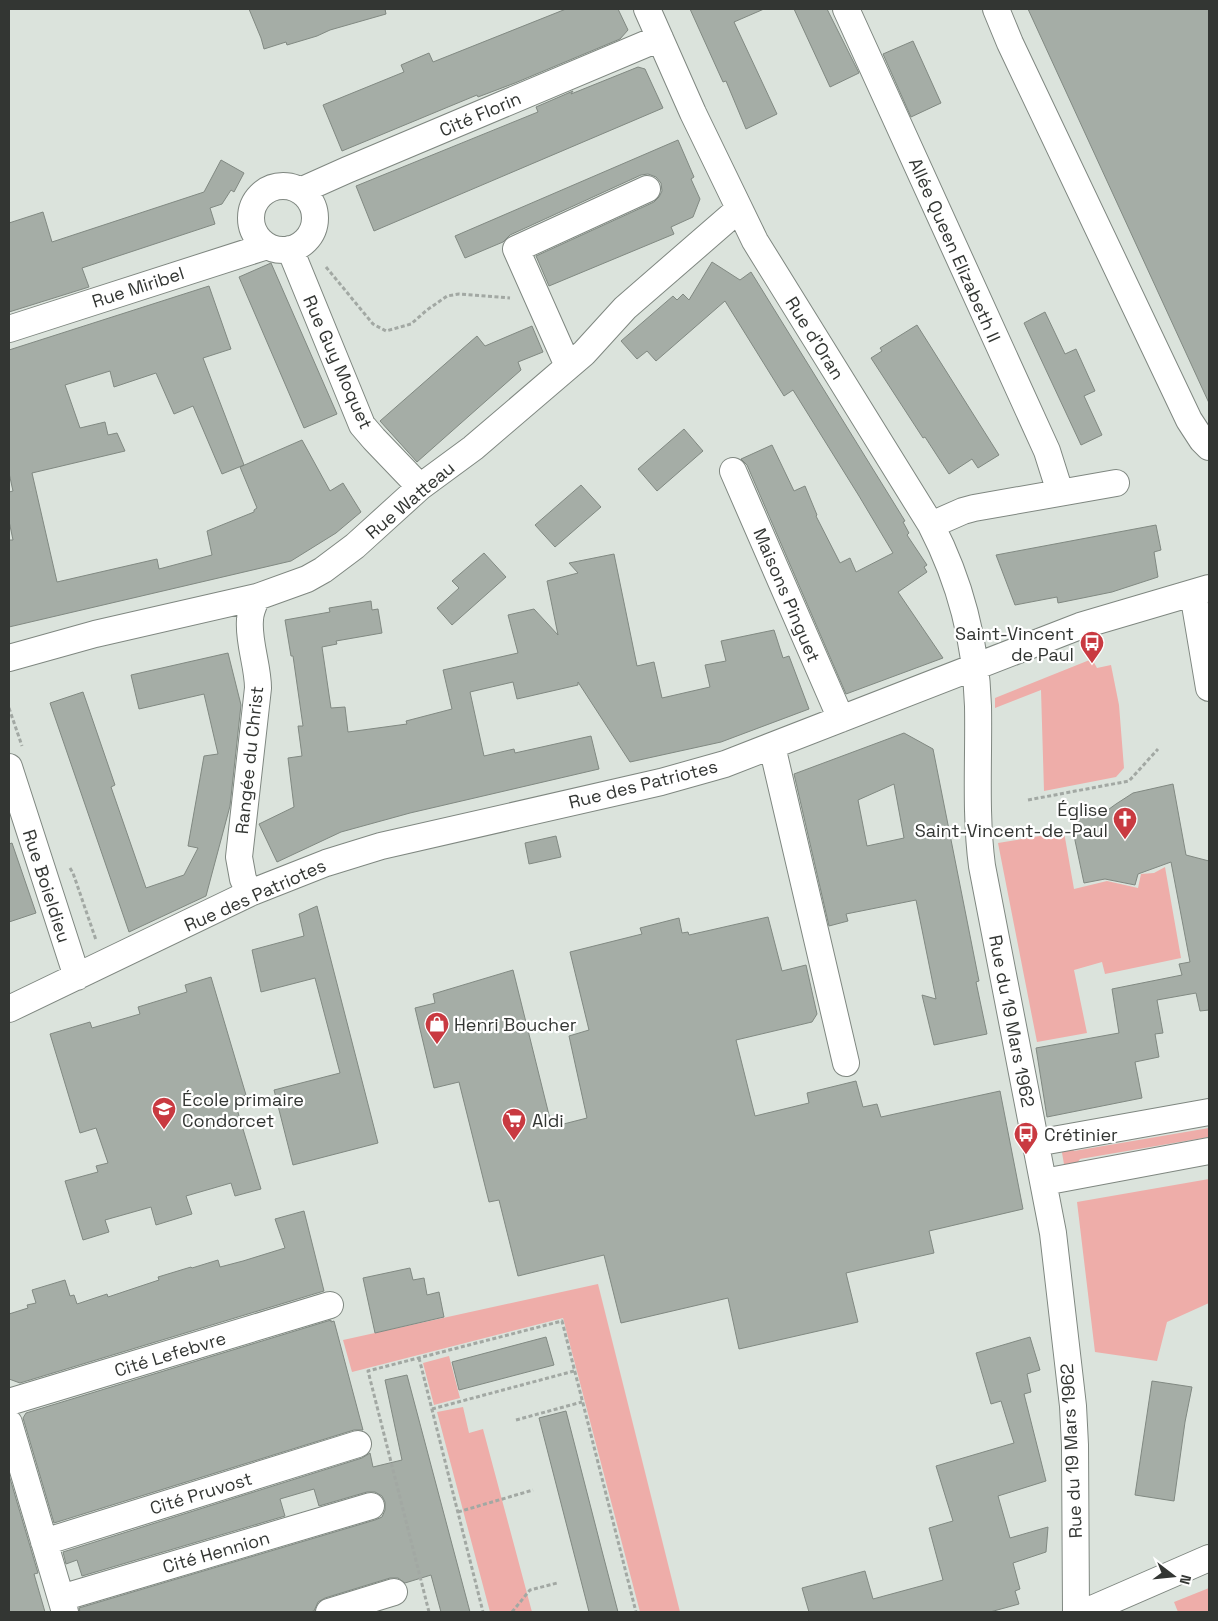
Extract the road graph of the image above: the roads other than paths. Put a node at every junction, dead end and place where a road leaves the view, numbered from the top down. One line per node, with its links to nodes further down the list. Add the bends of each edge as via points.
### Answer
1 (646, 9): 4 (street, Rue d'Oran)
2 (846, 9): 15 (street, Allée Queen Elizabeth II, via 1047,451)
3 (996, 9): 11 (street, via 1189,420)
4 (660, 38): 6 (street, Cité Florin); 7 (street, Rue d'Oran)
5 (646, 189): 10 (street, via 516,249)
6 (300, 191): 8 (street, via 311,203 315,219 310,234); 8 (street, via 287,186 266,191 256,201 251,215 253,229 261,242)
7 (739, 209): 10 (street, Rue Watteau, via 625,308); 16 (street, Rue d'Oran, via 759,249)
8 (288, 245): 9 (street, Rue Miribel); 14 (street, Rue Guy Moquet, via 362,425)
9 (9, 329)
10 (568, 366): 14 (street, Rue Watteau, via 473,448)
11 (1209, 447)
12 (734, 471): 22 (street, Maisons Pinguet)
13 (1116, 482): 15 (street)
14 (420, 487): 18 (street, Rue Watteau, via 355,546 323,570)
15 (1060, 492): 16 (street, via 974,508)
16 (931, 525): 20 (street, Rue d'Oran, via 968,625)
17 (1201, 590): 20 (street, Rue des Patriotes, via 1080,626); 21 (street)
18 (257, 597): 19 (street, Rue Watteau); 25 (street, Rangée du Christ, via 250,621 258,673 257,703 239,857 243,879)
19 (9, 658)
20 (975, 668): 22 (street, Rue des Patriotes); 31 (street, Rue du 19 Mars 1962, via 980,851)
21 (1209, 688)
22 (841, 719): 23 (street, Rue des Patriotes)
23 (772, 746): 25 (street, Rue des Patriotes, via 725,764 661,782 358,852); 29 (street)
24 (9, 767): 26 (street, Rue Boieldieu)
25 (250, 893): 26 (street, Rue des Patriotes)
26 (77, 977): 27 (street, Rue des Patriotes); 28 (street, Rue des Patriotes)
27 (9, 1009)
28 (9, 1029)
29 (846, 1063)
30 (1209, 1112): 31 (street)
31 (1036, 1143): 33 (street, Rue du 19 Mars 1962)
32 (1209, 1150): 33 (street)
33 (1044, 1182): 44 (street, Rue du 19 Mars 1962, via 1073,1406)
34 (330, 1305): 35 (street, Cité Lefebvre)
35 (9, 1402)
36 (9, 1423): 39 (street)
37 (358, 1444): 39 (street, Cité Pruvost)
38 (372, 1506): 42 (street, Cité Hennion)
39 (44, 1542): 42 (street)
40 (1209, 1558): 44 (street)
41 (394, 1592): 43 (street)
42 (63, 1605)
43 (329, 1612)
44 (1086, 1612)

